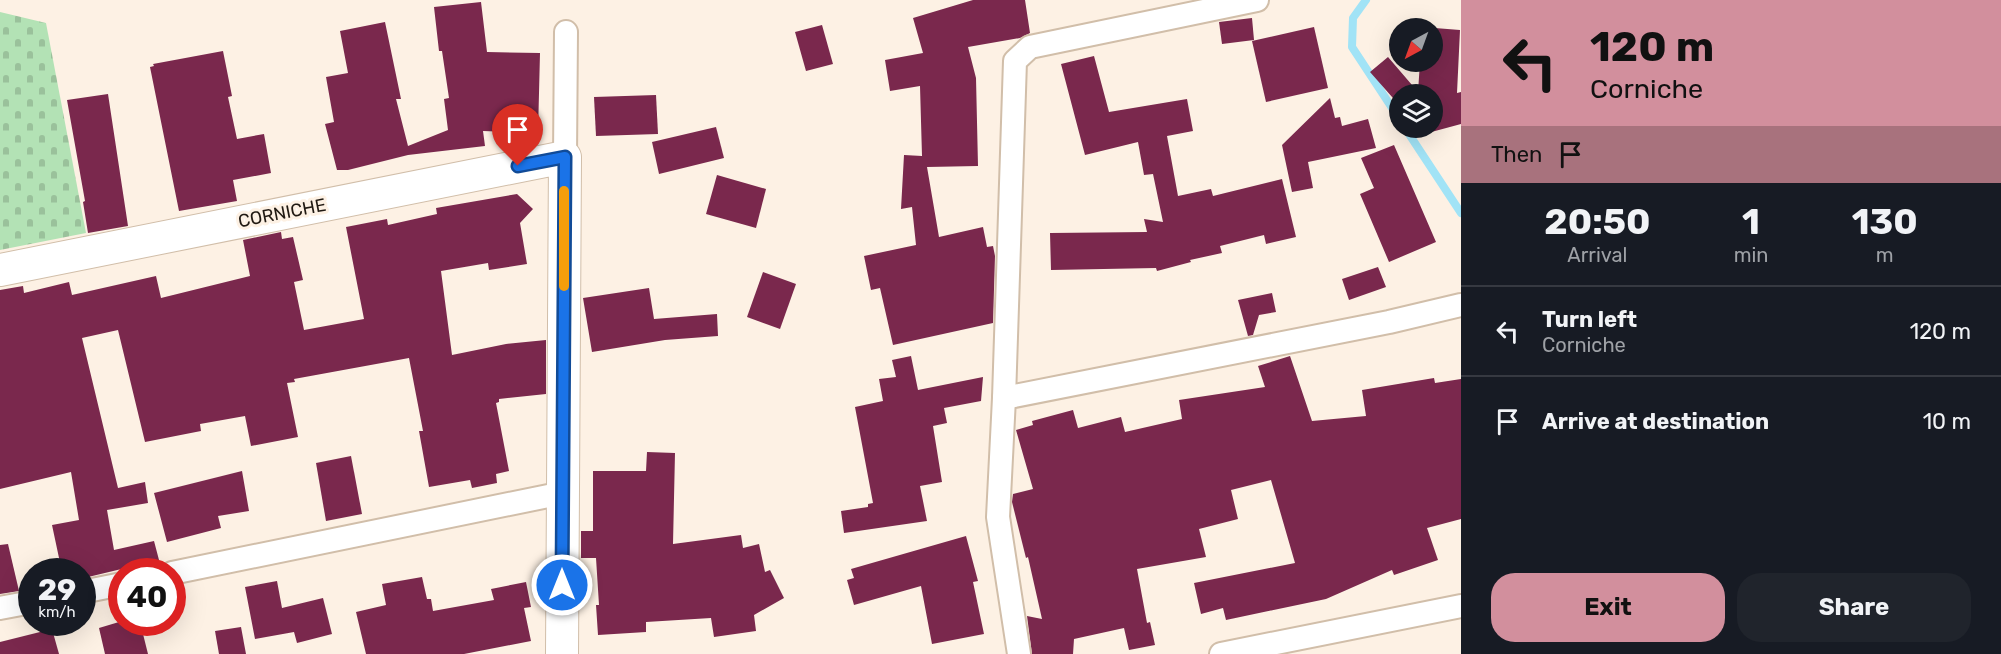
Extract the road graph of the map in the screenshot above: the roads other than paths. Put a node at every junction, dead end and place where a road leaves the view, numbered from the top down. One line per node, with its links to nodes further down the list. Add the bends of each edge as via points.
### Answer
1 (1257, 0): 6 (street, via 1030,47 1016,62)
2 (566, 32): 3 (street)
3 (565, 157): 4 (street, CORNICHE); 7 (street)
4 (0, 270)
5 (1461, 305): 6 (street)
6 (1004, 398): 13 (street, via 998,517)
7 (562, 493): 8 (street); 12 (street)
8 (186, 570)
9 (18, 605): 11 (street)
10 (1461, 606): 14 (street)
11 (0, 608)
12 (562, 654)
13 (1018, 654)
14 (1221, 654)

